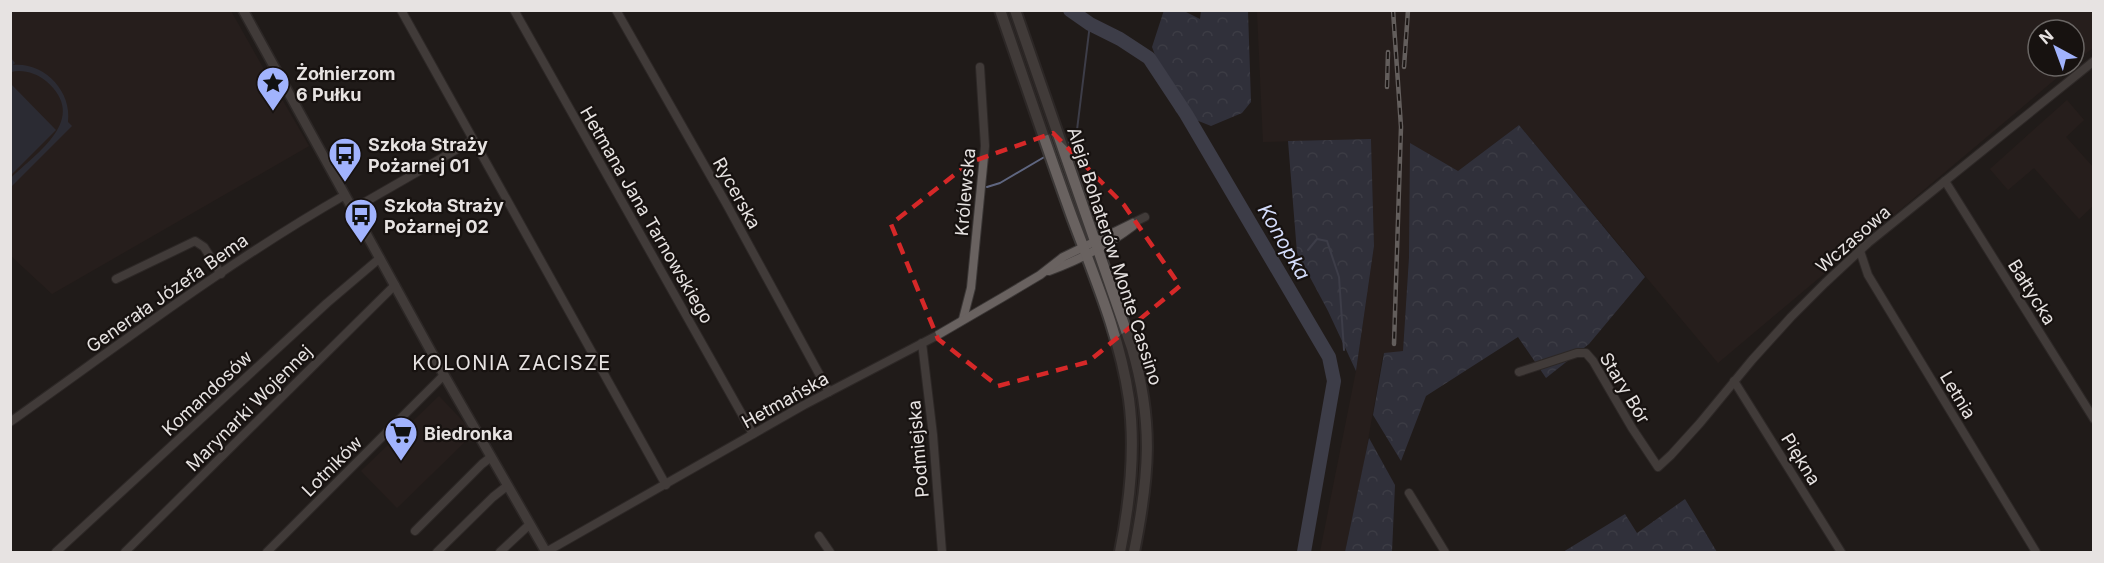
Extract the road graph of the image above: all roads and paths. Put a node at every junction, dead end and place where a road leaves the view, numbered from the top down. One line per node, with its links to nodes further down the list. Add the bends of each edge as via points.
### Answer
1 (243, 10): 11 (street)
2 (401, 10): 9 (street)
3 (514, 10): 30 (street, Hetmana Jana Tarnowskiego)
4 (616, 10): 25 (street, Rycerska)
5 (1000, 10): 14 (main road, Aleja Bohaterów Monte Cassino)
6 (1015, 10): 13 (main road, Aleja Bohaterów Monte Cassino)
7 (2094, 61): 10 (street, Wczasowa)
8 (980, 67): 20 (street, Królewska, via 985,146 971,288)
9 (473, 140): 12 (street); 33 (street)
10 (1945, 181): 15 (street, Wczasowa); 27 (street, Bałtycka)
11 (345, 195): 12 (street); 17 (street, Generała Józefa Bema)
12 (353, 209): 16 (street)
13 (1096, 245): 13 (street, Hetmańska, via 1117,238 1145,217); 14 (street, Hetmańska); 48 (main road, Aleja Bohaterów Monte Cassino, via 1132,348 1144,397 1148,472)
14 (1085, 251): 20 (street, Hetmańska, via 1063,257 1040,275); 47 (main road, Aleja Bohaterów Monte Cassino, via 1121,361 1129,399 1132,471)
15 (1860, 251): 24 (street, Wczasowa, via 1791,317); 51 (street, Letnia, via 1868,274)
16 (380, 258): 19 (street); 39 (street, Komandosów)
17 (221, 274): 18 (street, via 204,247 195,241); 29 (street, Generała Józefa Bema)
18 (116, 279)
19 (395, 285): 23 (street); 40 (street, Marynarki Wojennej)
20 (963, 319): 21 (street, Hetmańska)
21 (921, 343): 25 (street, Hetmańska); 46 (street, Podmiejska)
22 (1519, 372): 32 (street, Stary Bór, via 1586,353)
23 (444, 375): 31 (street); 41 (street, Lotników)
24 (1734, 381): 32 (street, Wczasowa); 50 (street, Piękna)
25 (829, 392): 30 (street, Hetmańska)
26 (2094, 401): 27 (street)
27 (2087, 408): 28 (street, Bałtycka)
28 (2094, 419)
29 (10, 422)
30 (753, 434): 33 (street, Hetmańska)
31 (491, 458): 34 (street); 37 (street)
32 (1658, 467)
33 (666, 485): 44 (street, Hetmańska)
34 (507, 486): 36 (street); 42 (street)
35 (1409, 493): 49 (street)
36 (530, 524): 43 (street); 44 (street)
37 (415, 531)
38 (819, 536): 45 (street)
39 (56, 552)
40 (125, 552)
41 (267, 552)
42 (437, 552)
43 (500, 552)
44 (546, 552)
45 (830, 552)
46 (942, 552)
47 (1120, 552)
48 (1134, 552)
49 (1445, 552)
50 (1842, 552)
51 (2036, 552)

